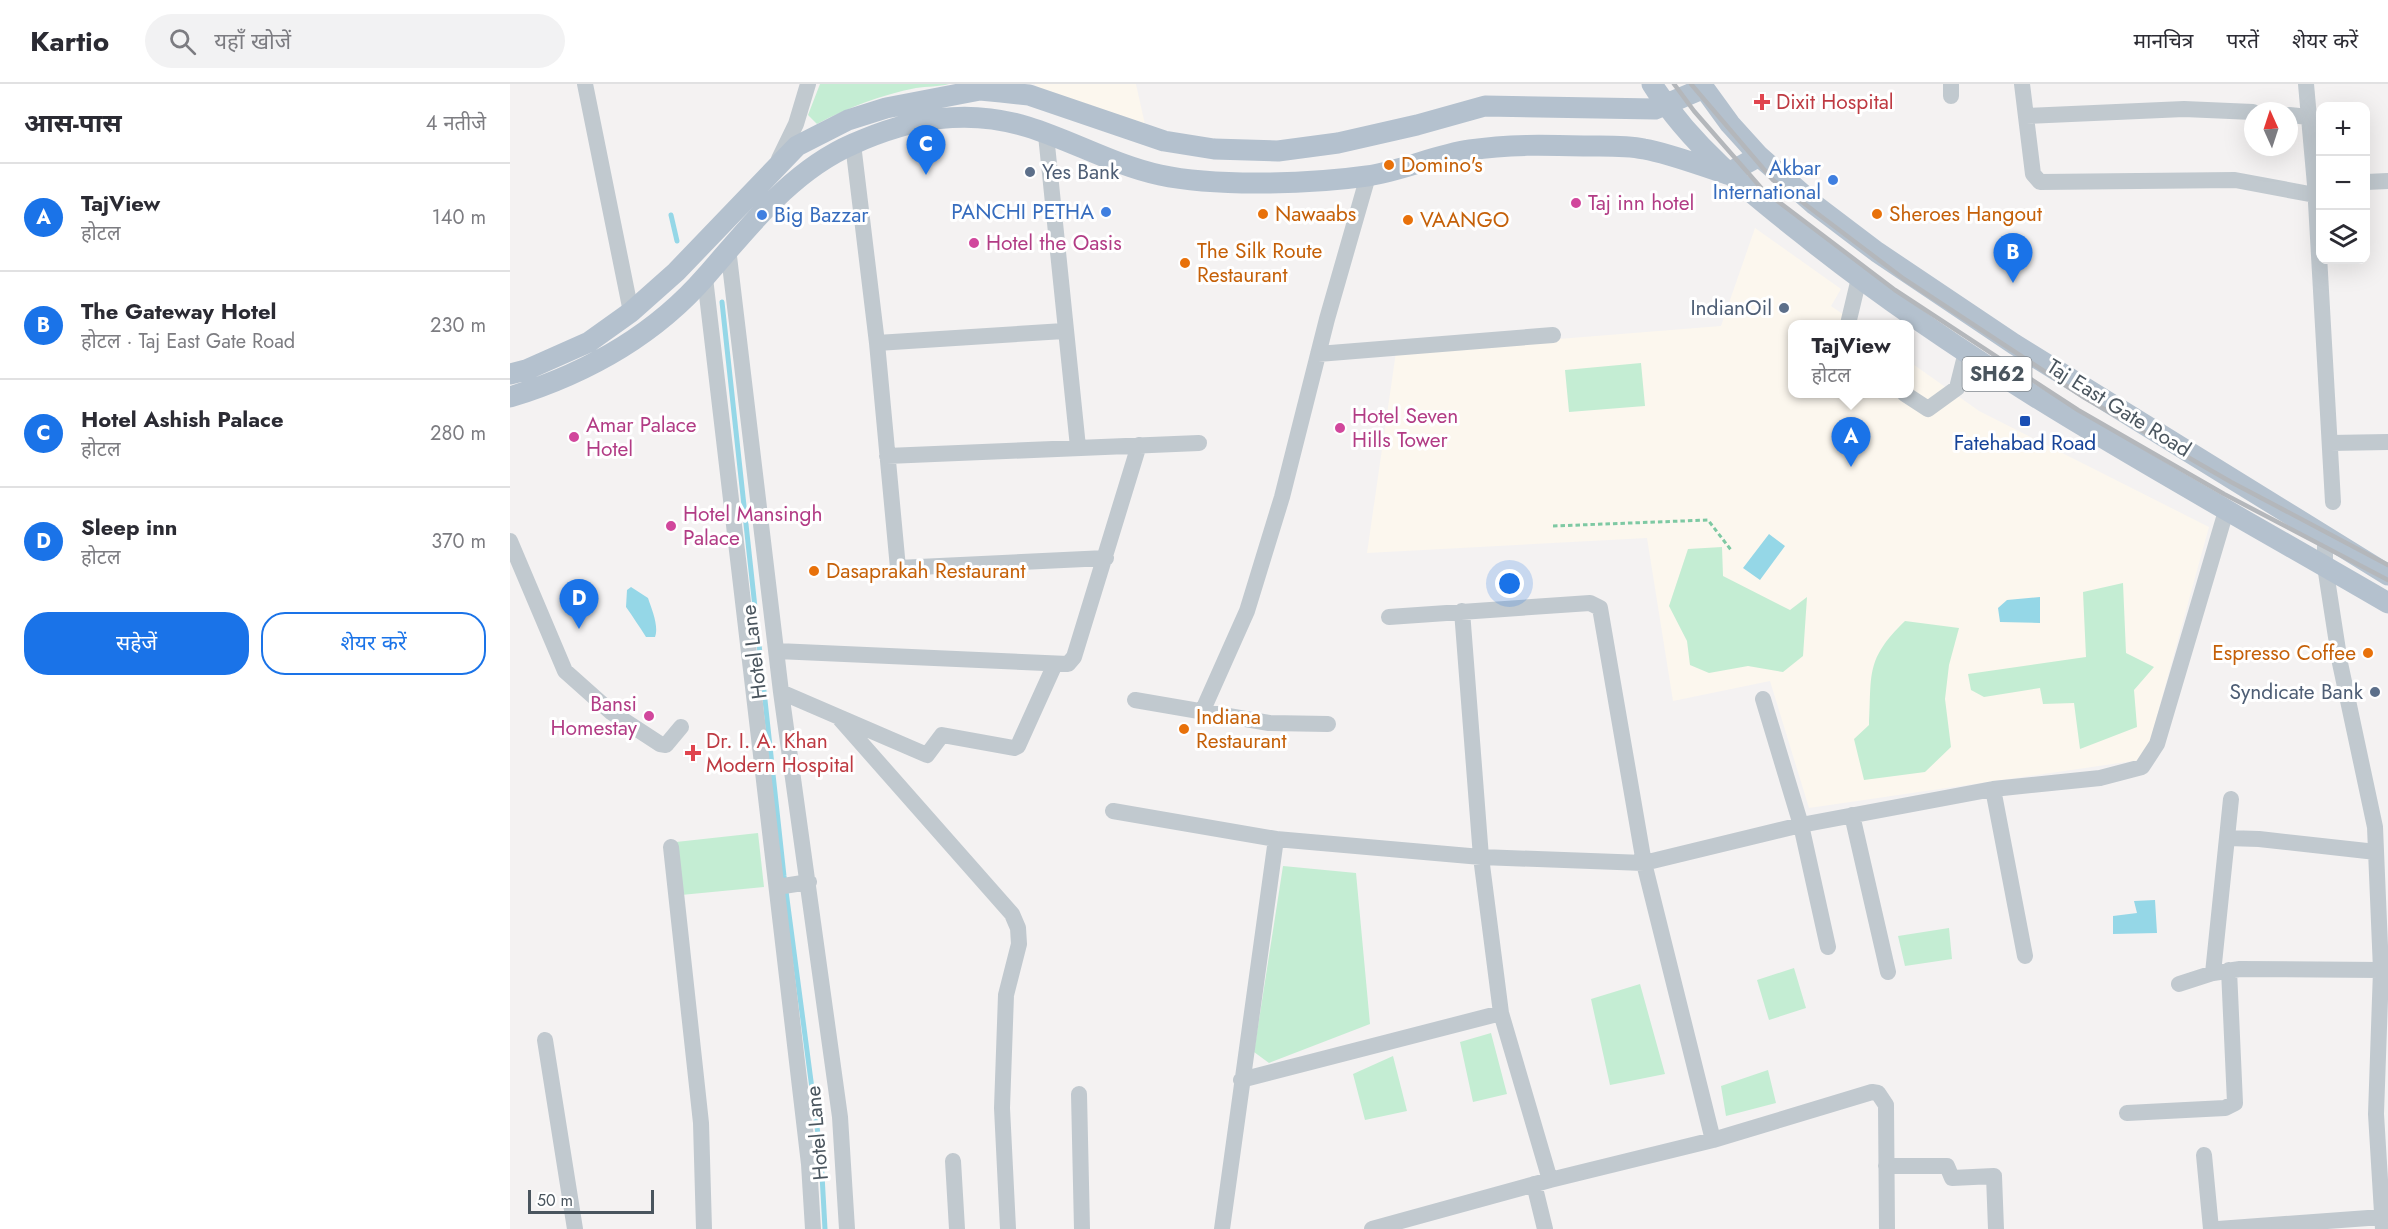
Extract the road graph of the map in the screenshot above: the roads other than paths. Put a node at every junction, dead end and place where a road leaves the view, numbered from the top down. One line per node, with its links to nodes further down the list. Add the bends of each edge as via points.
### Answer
1 (585, 84): 27 (street)
2 (808, 84): 16 (street, via 796,124)
3 (1652, 84): 8 (main road, SH62)
4 (2022, 84): 10 (street)
5 (2306, 84): 12 (street)
6 (1703, 86): 8 (main road); 15 (main road, Taj East Gate Road / SH62, via 1730,124)
7 (996, 88): 8 (main road, via 1029,95 1164,141 1278,151 1338,143 1485,106); 16 (main road, via 886,108 848,120 797,146)
8 (1666, 106): 17 (main road, SH62)
9 (2244, 112): 10 (street, via 2184,109)
10 (2026, 116): 22 (street, via 2033,174 2040,182 2235,180)
11 (2298, 116): 12 (street)
12 (2309, 117): 19 (street)
13 (1046, 135): 14 (main road, via 990,119 944,116 895,127); 18 (main road, via 1161,175 1280,182); 29 (street)
14 (853, 144): 24 (main road, via 820,160 785,189); 31 (street)
15 (1760, 156): 17 (main road); 45 (main road, Taj East Gate Road / SH62, via 1877,252 1994,331)
16 (774, 168): 27 (main road, via 676,272)
17 (1727, 174): 18 (main road, via 1642,148 1530,145 1468,150); 26 (main road, SH62)
18 (1368, 176): 33 (street)
19 (2316, 179)
20 (2388, 181): 21 (street)
21 (2370, 182)
22 (2316, 188)
23 (2318, 210): 39 (street)
24 (728, 248): 25 (main road); 50 (street, Hotel Lane)
25 (705, 278): 35 (main road, via 659,321 610,356 551,384); 51 (street, Hotel Lane)
26 (1859, 278): 28 (street); 32 (main road, SH62)
27 (631, 312): 34 (main road, via 589,342)
28 (1849, 320)
29 (1064, 331): 31 (street); 41 (street)
30 (1553, 335): 33 (street)
31 (877, 343): 42 (street)
32 (1966, 352): 36 (street, via 1957,388 1929,409); 44 (main road, SH62, via 2015,387)
33 (1318, 354): 60 (street, via 1282,497 1247,611)
34 (510, 375)
35 (510, 397)
36 (1912, 398)
37 (2388, 442): 39 (street)
38 (1199, 443): 40 (street)
39 (2330, 444): 43 (street)
40 (1139, 445): 41 (street); 47 (street)
41 (1078, 447): 42 (street)
42 (887, 456): 47 (street, via 898,568)
43 (2332, 502)
44 (2226, 511): 48 (main road, SH62); 64 (street, via 2157,744 2142,767 2100,778)
45 (2325, 537): 48 (street); 49 (main road, Taj East Gate Road / SH62)
46 (510, 540): 63 (street, via 565,671 611,712 660,744 666,745)
47 (1106, 558): 56 (street, via 1074,657 1068,664)
48 (2325, 566): 52 (main road, SH62); 72 (street, via 2340,663 2372,801)
49 (2388, 575)
50 (770, 596): 51 (street); 55 (street, Hotel Lane)
51 (743, 600): 76 (street, Hotel Lane)
52 (2388, 603)
53 (1462, 611): 54 (street); 73 (street); 74 (street, via 1590,603 1600,608)
54 (1389, 617)
55 (777, 651): 56 (street); 57 (street, Hotel Lane)
56 (1055, 664): 61 (street, via 1014,748 942,735 927,755)
57 (781, 692): 61 (street); 75 (street, Hotel Lane)
58 (1762, 699): 68 (street)
59 (1135, 700): 60 (street)
60 (1202, 712): 62 (street, via 1269,723)
61 (840, 719): 100 (street, via 1012,915 1018,928 1017,954 1006,995 1002,1108)
62 (1328, 724)
63 (681, 727)
64 (1993, 789): 67 (street); 78 (street)
65 (2231, 799): 69 (street)
66 (1113, 811): 70 (street)
67 (1852, 815): 68 (street); 81 (street)
68 (1800, 825): 74 (street); 77 (street)
69 (2227, 838): 72 (street); 80 (street)
70 (1276, 839): 73 (street); 86 (street)
71 (671, 847): 96 (street, via 701,1124)
72 (2376, 852): 79 (street)
73 (1481, 856): 74 (street); 84 (street)
74 (1644, 863): 89 (street)
75 (809, 882): 76 (street); 98 (street, Hotel Lane, via 840,1117)
76 (777, 887): 97 (street, Hotel Lane)
77 (1828, 947)
78 (2025, 957)
79 (2381, 970): 80 (street, via 2262,967); 83 (street)
80 (2221, 971): 82 (street); 88 (street, via 2235,1103 2225,1108)
81 (1888, 972)
82 (2179, 984)
83 (2384, 1004): 94 (street, via 2376,1114)
84 (1500, 1013): 86 (street); 93 (street)
85 (545, 1040): 95 (street)
86 (1241, 1080): 102 (street)
87 (1079, 1094): 101 (street)
88 (2127, 1113)
89 (1713, 1140): 92 (street, via 1872,1092 1886,1105); 93 (street)
90 (2204, 1155): 107 (street)
91 (953, 1161): 99 (street)
92 (1886, 1166): 105 (street); 106 (street, via 1947,1167 1952,1178 1994,1176)
93 (1542, 1182): 103 (street); 104 (street)
94 (2382, 1223): 108 (street)
95 (575, 1229)
96 (704, 1229)
97 (813, 1229)
98 (847, 1229)
99 (957, 1229)
100 (1008, 1229)
101 (1082, 1229)
102 (1222, 1229)
103 (1372, 1229)
104 (1545, 1229)
105 (1887, 1229)
106 (1996, 1229)
107 (2211, 1229)
108 (2218, 1229)

